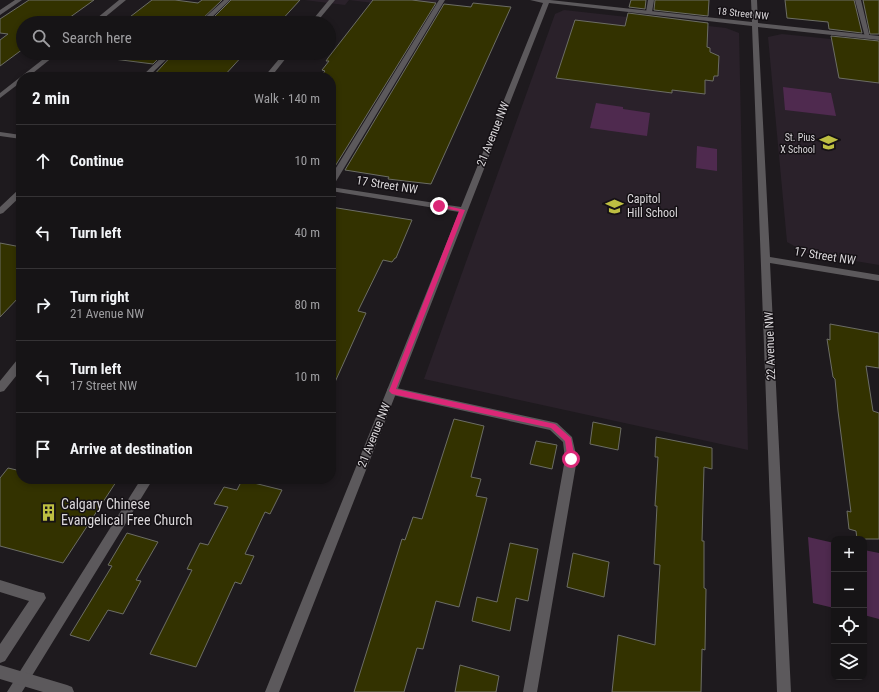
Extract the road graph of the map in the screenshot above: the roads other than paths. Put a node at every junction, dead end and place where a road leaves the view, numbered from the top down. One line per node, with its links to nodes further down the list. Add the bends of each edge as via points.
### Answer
1 (19, 0): 11 (street)
2 (123, 0): 13 (street)
3 (227, 0): 14 (street)
4 (332, 0): 15 (street)
5 (442, 0): 29 (street)
6 (533, 0): 10 (street, 18 Street NW)
7 (651, 0): 12 (street)
8 (754, 0): 16 (street, 22 Avenue NW)
9 (858, 0): 17 (street)
10 (546, 1): 12 (street, 18 Street NW); 32 (street, 21 Avenue NW)
11 (0, 12)
12 (649, 12): 16 (street, 18 Street NW)
13 (103, 16)
14 (210, 16)
15 (319, 16)
16 (756, 24): 17 (street, 18 Street NW); 34 (street, 22 Avenue NW)
17 (868, 37): 18 (street, 18 Street NW)
18 (879, 38)
19 (46, 60): 22 (street)
20 (162, 60): 23 (street)
21 (281, 60): 24 (street)
22 (30, 72)
23 (149, 72)
24 (271, 72)
25 (16, 83): 26 (street)
26 (0, 96)
27 (0, 134): 28 (street)
28 (16, 136)
29 (336, 175)
30 (336, 190): 32 (street, 17 Street NW)
31 (16, 197): 33 (street)
32 (463, 210): 38 (street, 21 Avenue NW)
33 (0, 211)
34 (766, 259): 35 (street, 17 Street NW); 48 (street, 22 Avenue NW)
35 (879, 278)
36 (16, 369): 37 (street)
37 (0, 388)
38 (392, 391): 46 (street, 21 Avenue NW); 47 (street, via 553,426 568,440 571,459)
39 (144, 484): 43 (street)
40 (0, 586): 41 (street, via 39,598)
41 (0, 656)
42 (0, 672): 43 (street)
43 (23, 678): 44 (street); 45 (street)
44 (14, 692)
45 (67, 692)
46 (272, 692)
47 (530, 692)
48 (784, 692)

